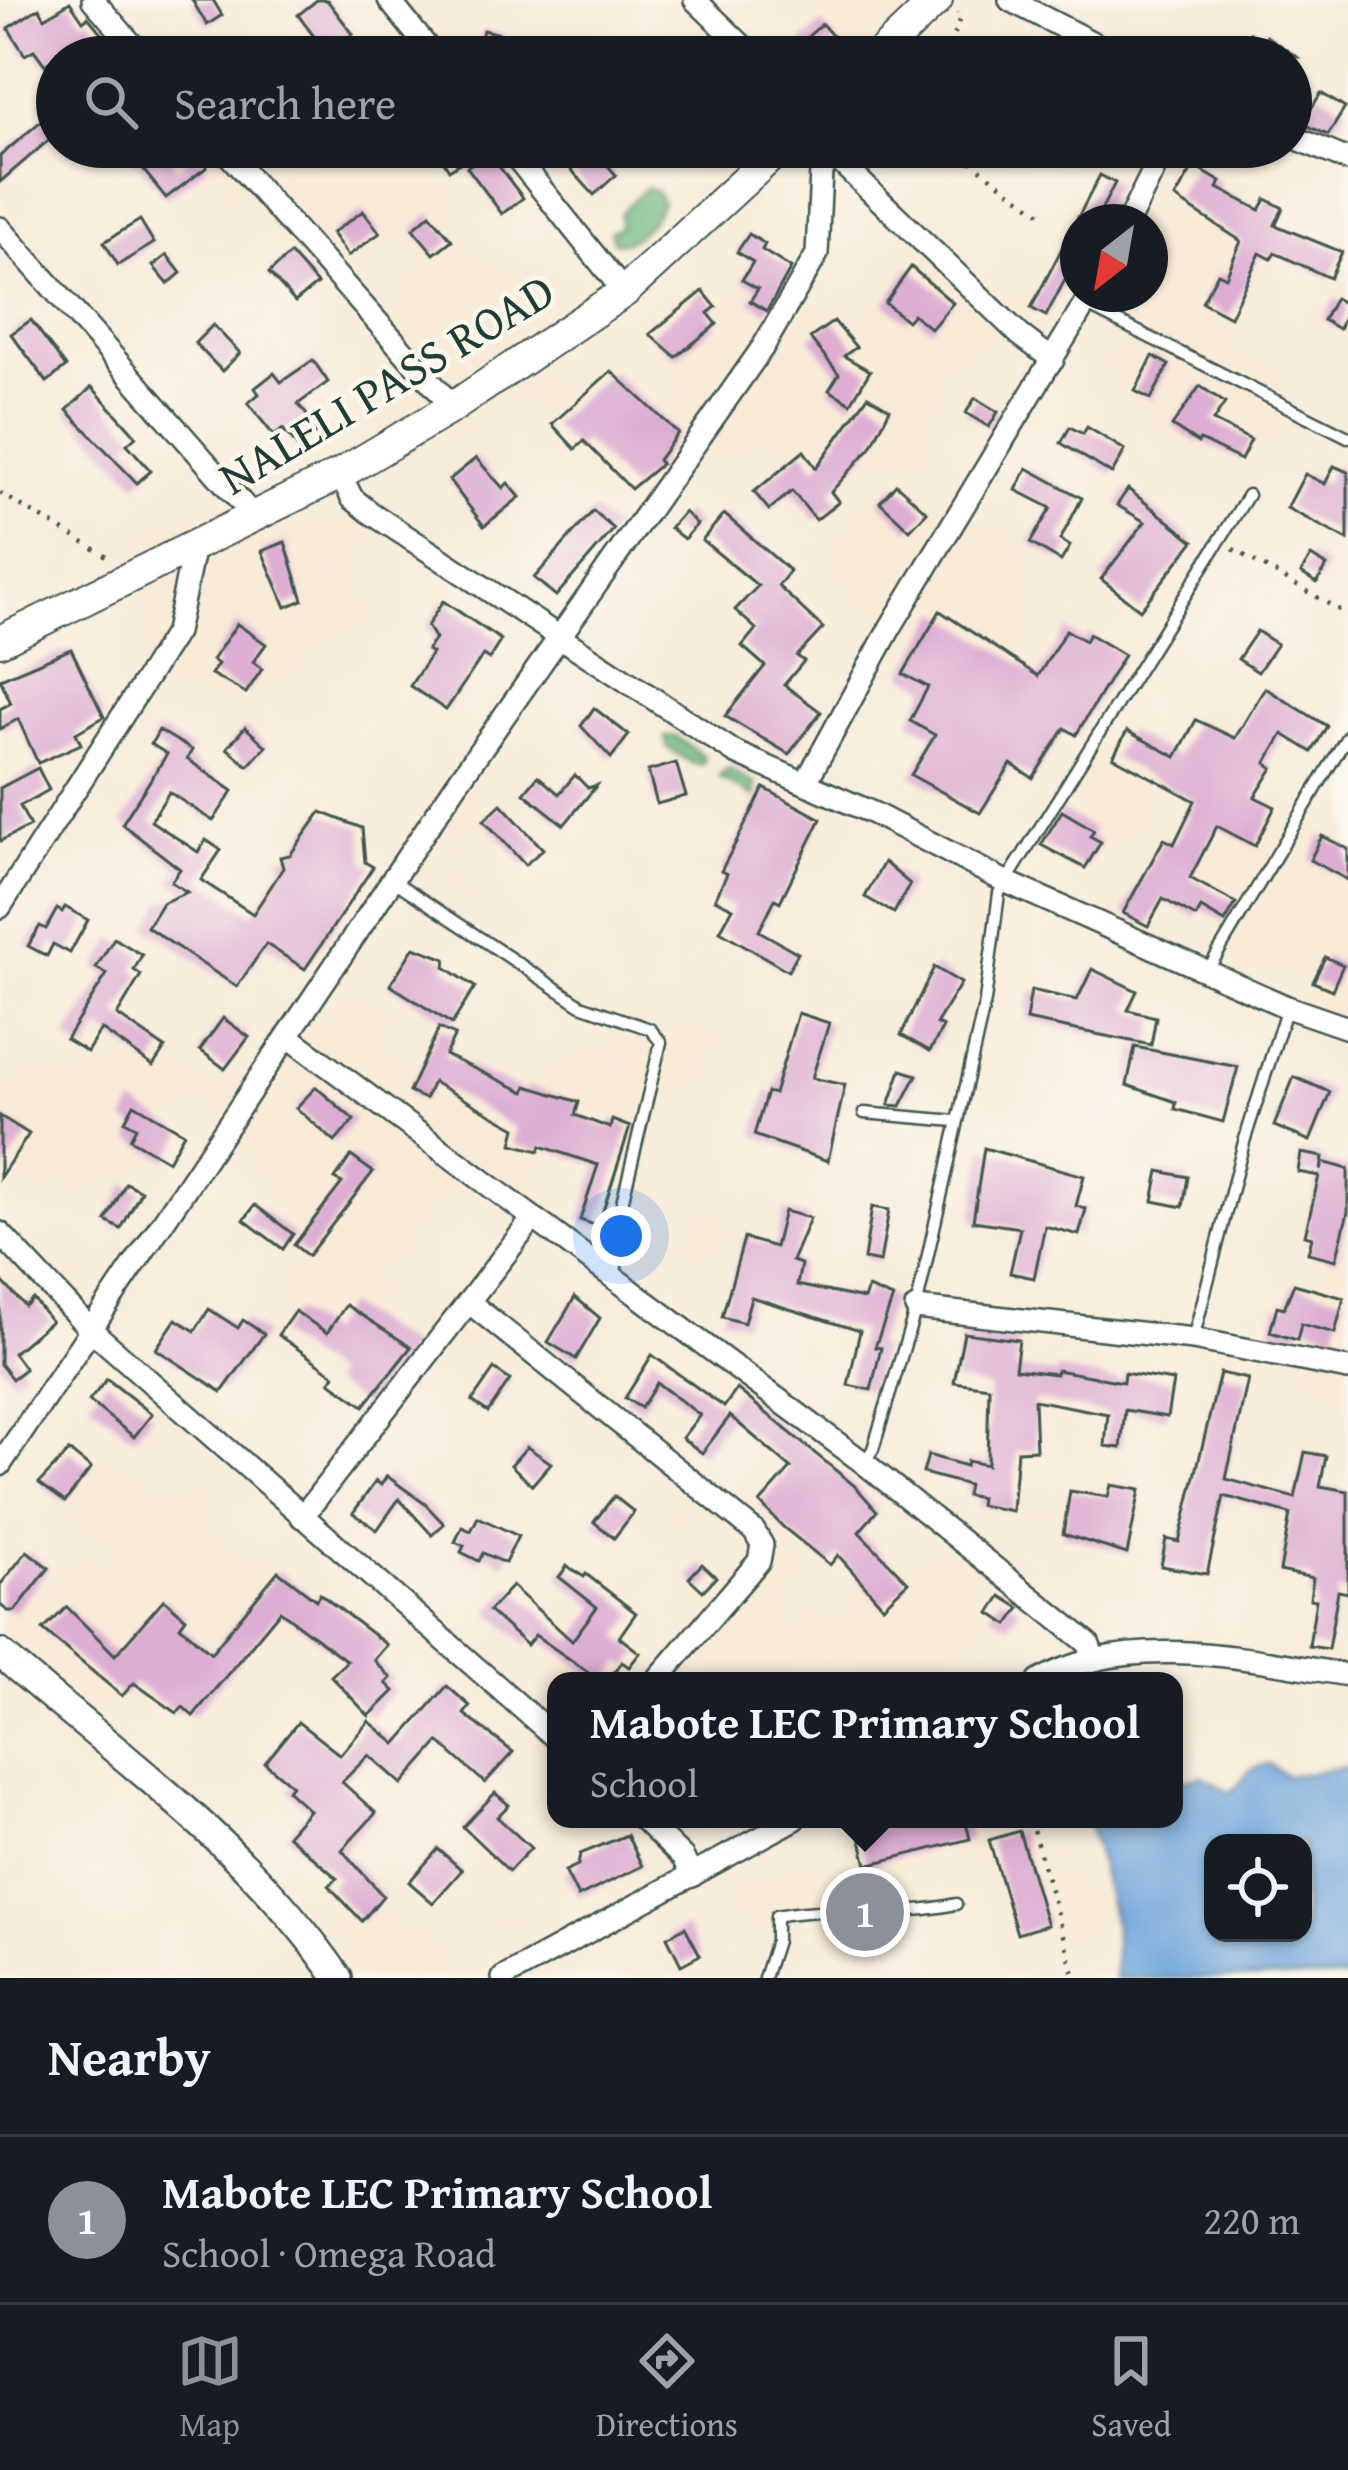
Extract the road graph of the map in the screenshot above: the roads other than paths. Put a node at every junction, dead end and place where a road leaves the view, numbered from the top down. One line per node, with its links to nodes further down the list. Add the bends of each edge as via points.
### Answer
1 (93, 0): 6 (street)
2 (389, 0): 7 (street)
3 (695, 0): 8 (street)
4 (941, 0): 9 (main road)
5 (1010, 0): 10 (street)
6 (124, 36)
7 (418, 36)
8 (732, 36)
9 (901, 36)
10 (1079, 36)
11 (1312, 145): 12 (street)
12 (1348, 160)
13 (241, 168): 25 (street)
14 (525, 168): 21 (street)
15 (758, 168): 21 (main road, NALELI PASS ROAD)
16 (822, 168): 31 (street, via 818,254 793,299)
17 (847, 168): 24 (street)
18 (1155, 168): 19 (street)
19 (1137, 204)
20 (0, 228): 29 (street)
21 (624, 292): 25 (main road, NALELI PASS ROAD)
22 (1081, 312): 24 (street)
23 (1111, 312): 26 (lane)
24 (1053, 360): 34 (street)
25 (453, 406): 27 (main road, NALELI PASS ROAD)
26 (1348, 437)
27 (340, 474): 29 (main road, NALELI PASS ROAD); 31 (street, via 371,513)
28 (1248, 495): 36 (lane)
29 (255, 518): 30 (main road, NALELI PASS ROAD)
30 (194, 546): 32 (main road, NALELI PASS ROAD); 37 (street, via 176,632)
31 (556, 640): 34 (street, via 736,753); 35 (street)
32 (0, 641)
33 (1348, 735): 38 (lane)
34 (806, 782): 36 (street)
35 (394, 881): 41 (street); 46 (lane, via 581,1005 650,1029 662,1042 622,1203)
36 (1004, 881): 38 (street); 43 (lane)
37 (0, 907)
38 (1209, 968): 39 (street)
39 (1287, 1007): 40 (street); 50 (lane)
40 (1348, 1028)
41 (289, 1037): 44 (street); 49 (street)
42 (864, 1113): 43 (lane)
43 (956, 1121): 48 (lane)
44 (531, 1221): 46 (street); 47 (street)
45 (0, 1233): 49 (street)
46 (614, 1278): 52 (street)
47 (470, 1303): 54 (street); 57 (street, via 714,1497 762,1545 759,1562)
48 (916, 1308): 50 (street); 52 (lane)
49 (89, 1328): 53 (street); 54 (street)
50 (1193, 1339): 51 (street)
51 (1348, 1370)
52 (864, 1463): 56 (street, via 1088,1643)
53 (0, 1465)
54 (302, 1517): 60 (street)
55 (0, 1653): 65 (street, via 250,1870)
56 (1095, 1660): 58 (street); 59 (street, via 1200,1656)
57 (664, 1672)
58 (1064, 1672)
59 (1348, 1675)
60 (547, 1730)
61 (652, 1828): 63 (street)
62 (779, 1828): 63 (street)
63 (692, 1876): 66 (street)
64 (956, 1904): 67 (lane, via 776,1916)
65 (338, 1978)
66 (503, 1978)
67 (764, 1978)

